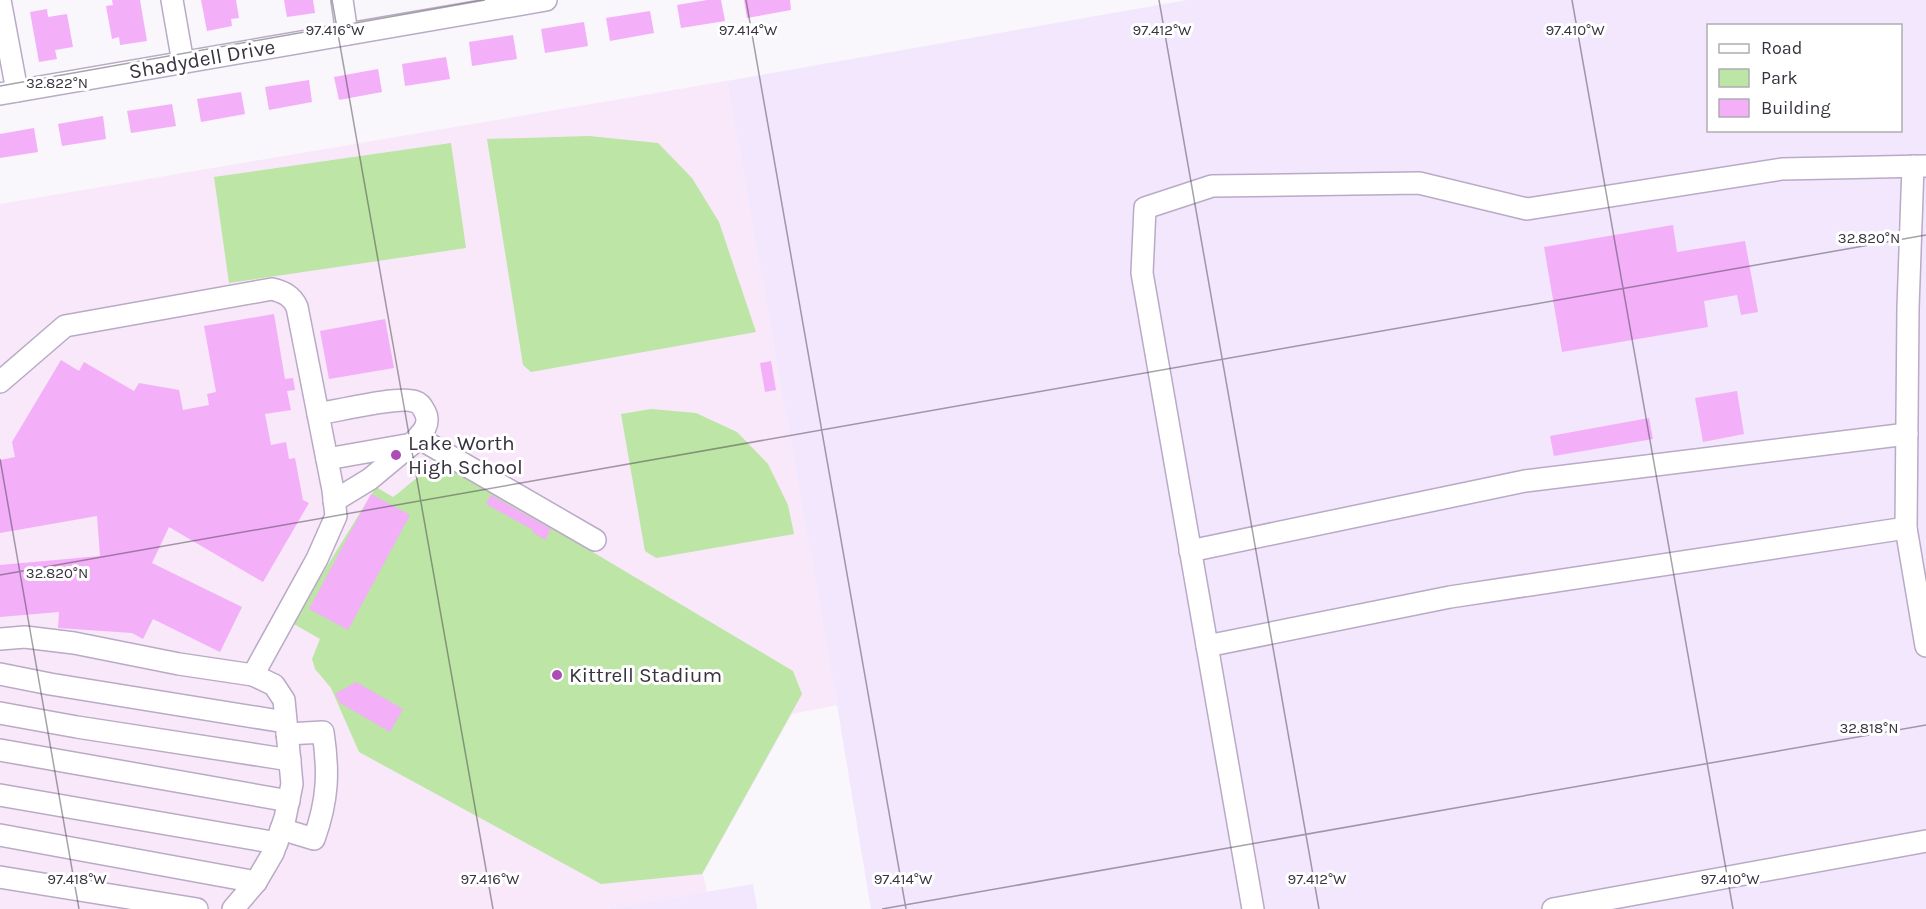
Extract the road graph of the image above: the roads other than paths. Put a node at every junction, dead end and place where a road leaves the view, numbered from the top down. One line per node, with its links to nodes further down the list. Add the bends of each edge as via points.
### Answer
1 (0, 0): 8 (street)
2 (172, 0): 7 (street)
3 (342, 0): 6 (street)
4 (546, 0): 5 (street, Shadydell Drive)
5 (514, 3): 6 (street, Shadydell Drive)
6 (347, 34): 7 (street, Shadydell Drive)
7 (183, 63): 8 (street, Shadydell Drive)
8 (8, 93)
9 (1920, 166): 12 (street, via 1908,308); 18 (street, via 1782,169 1527,209 1419,183 1212,186 1145,208 1142,273)
10 (0, 382): 11 (street, via 65,326 272,289 293,299 297,307)
11 (318, 414): 13 (street, via 402,399 416,401 428,416 426,428); 14 (street)
12 (1907, 434): 16 (street); 18 (street, via 1525,481)
13 (416, 440): 14 (street); 15 (street, via 370,479); 17 (street)
14 (327, 459): 15 (street)
15 (334, 501): 23 (street, via 336,516 317,559)
16 (1906, 528): 20 (street, via 1450,597); 21 (street)
17 (595, 540)
18 (1190, 551): 20 (street)
19 (0, 639): 23 (street, via 25,637 74,643)
20 (1207, 646): 37 (street)
21 (1926, 646)
22 (0, 674): 25 (street)
23 (253, 675): 25 (street, via 274,685 284,700)
24 (0, 713): 27 (street)
25 (286, 728): 27 (street); 31 (street, via 322,732 328,768 322,816 314,839)
26 (0, 750): 29 (street)
27 (290, 760): 29 (street, via 292,784)
28 (0, 795): 31 (street)
29 (288, 801): 31 (street)
30 (0, 835): 34 (street)
31 (279, 836): 34 (street)
32 (1926, 841): 38 (street)
33 (0, 877): 35 (street)
34 (256, 882): 36 (street)
35 (197, 909)
36 (233, 909)
37 (1253, 909)
38 (1553, 909)

